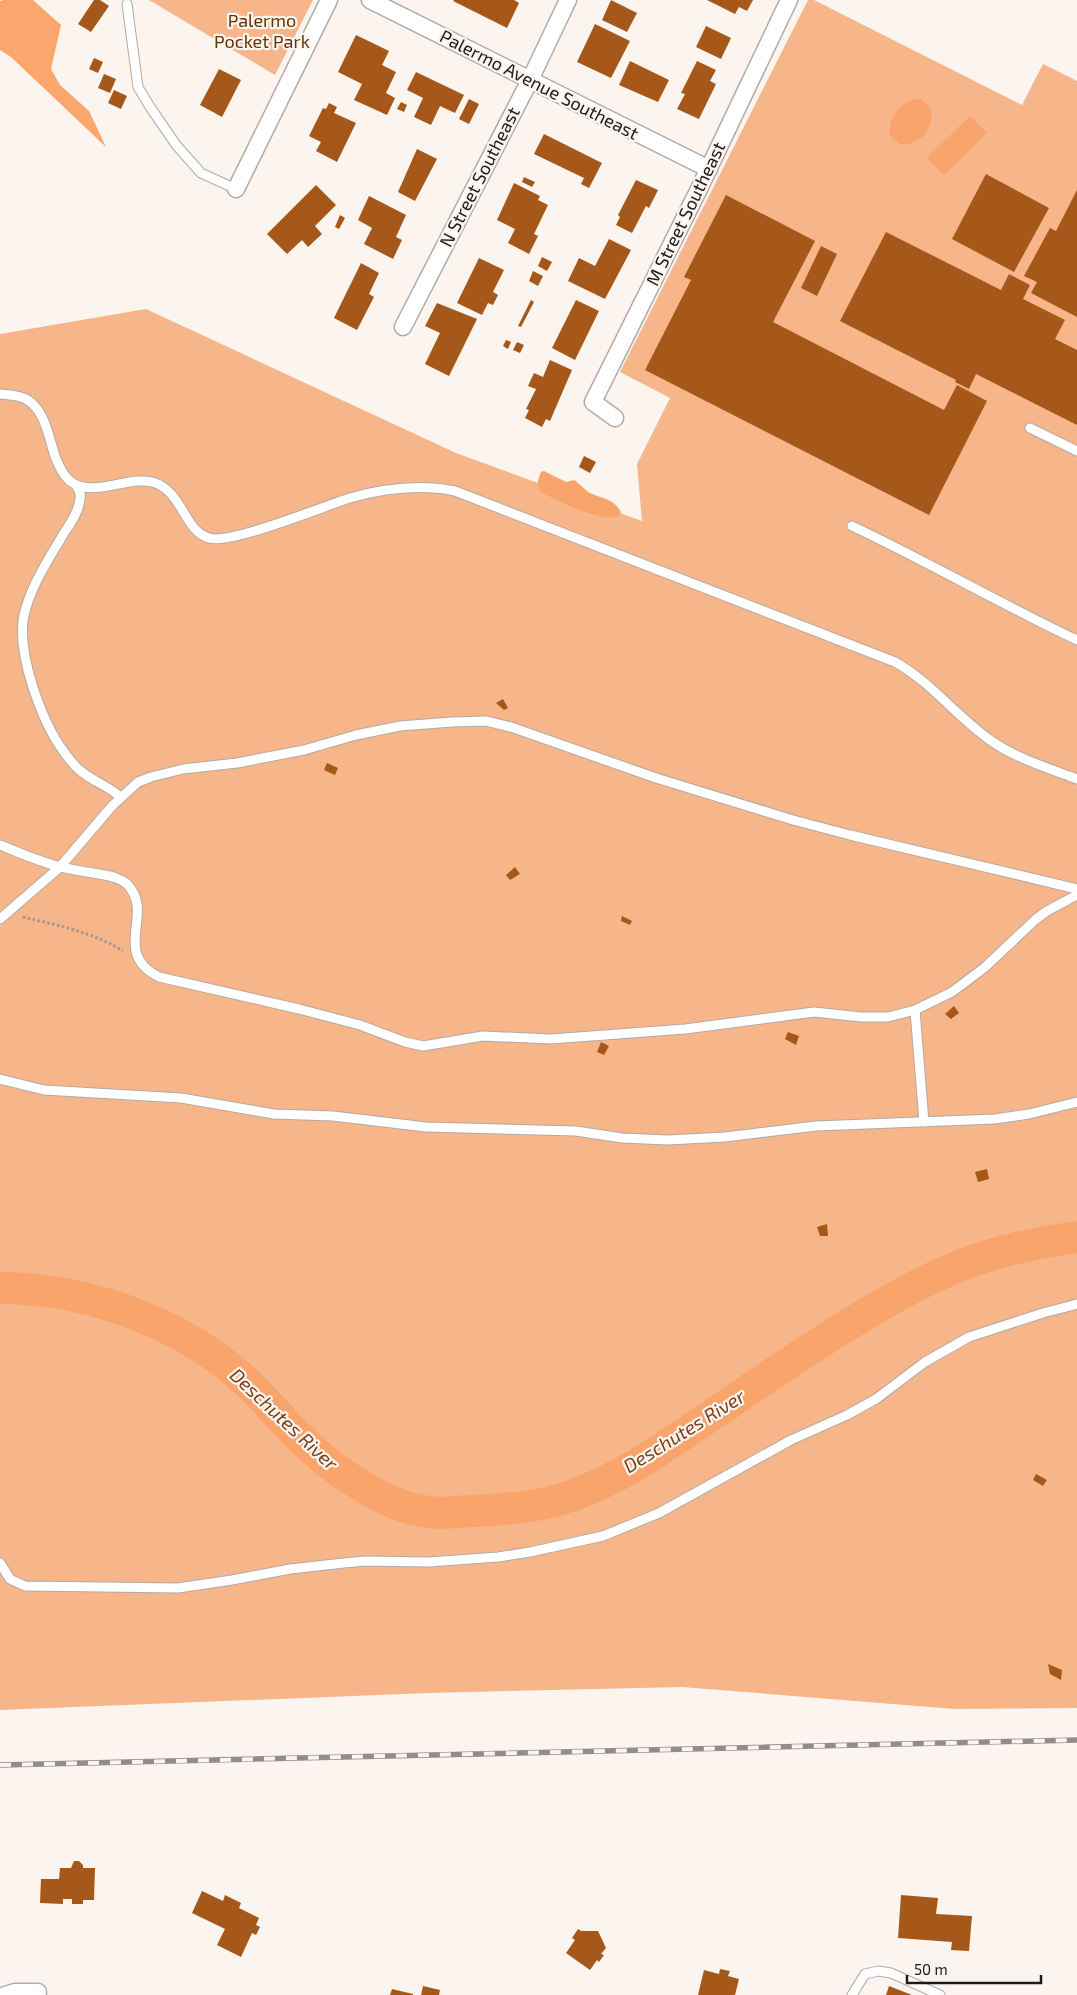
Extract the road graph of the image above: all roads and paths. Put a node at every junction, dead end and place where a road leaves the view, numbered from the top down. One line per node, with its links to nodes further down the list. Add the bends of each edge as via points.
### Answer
1 (329, 0): 8 (street)
2 (370, 0): 6 (street, Palermo Avenue Southeast)
3 (568, 0): 6 (street, N Street Southeast)
4 (790, 0): 7 (street, M Street Southeast)
5 (127, 4): 8 (lane, via 138,87 177,146 201,173)
6 (530, 80): 7 (street, Palermo Avenue Southeast); 9 (street, N Street Southeast)
7 (709, 169): 11 (street, M Street Southeast, via 593,402)
8 (236, 189)
9 (403, 327)
10 (0, 394): 14 (lane, via 26,399 36,409 46,426 60,469)
11 (614, 418)
12 (1030, 428): 13 (lane)
13 (1077, 451)
14 (76, 485): 17 (lane, via 156,483 175,497 193,527 207,538 214,539 386,489 455,491 895,662 925,682 997,745); 18 (lane, via 81,496 76,511 39,576 26,608 24,648 33,686 60,747 81,772)
15 (852, 526): 16 (lane)
16 (1077, 640)
17 (1077, 779)
18 (120, 798): 20 (lane); 21 (lane, via 138,782 183,769 304,750 400,726 486,721 793,820)
19 (0, 845): 20 (lane)
20 (60, 867): 23 (lane); 25 (lane, via 118,878 131,889 138,904 135,940)
21 (1077, 889)
22 (1077, 895): 26 (lane, via 1047,910 984,968 952,992)
23 (9, 913): 24 (lane); 25 (path, via 82,932 102,940)
24 (0, 920)
25 (141, 964): 26 (lane, via 152,974 169,981 299,1009 423,1046 483,1036 551,1040 685,1029 814,1012 874,1018)
26 (915, 1010): 29 (lane)
27 (0, 1079): 29 (lane, via 44,1090 181,1098 274,1114 341,1117 426,1127 576,1132 622,1138 725,1137 816,1126)
28 (1077, 1102): 29 (lane, via 995,1119)
29 (924, 1122)
30 (1077, 1304): 31 (lane, via 969,1337 925,1362 854,1411 791,1440 686,1499 603,1536 498,1557 422,1562 365,1561 290,1568 178,1588 24,1586 10,1579)
31 (0, 1562)
32 (38, 1992): 33 (street)
33 (5, 1995)
34 (852, 1995): 35 (lane, via 865,1974 878,1971 891,1973)
35 (940, 1995)

